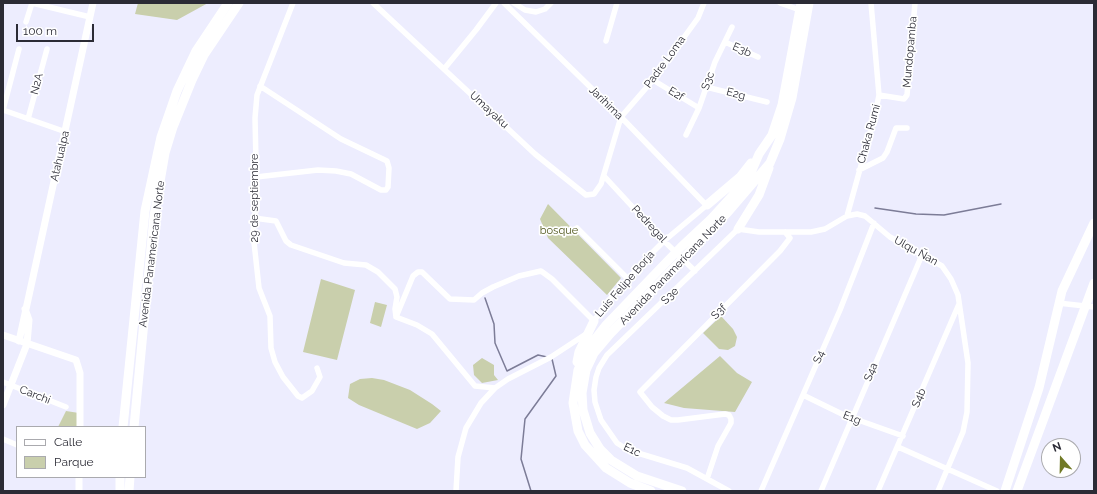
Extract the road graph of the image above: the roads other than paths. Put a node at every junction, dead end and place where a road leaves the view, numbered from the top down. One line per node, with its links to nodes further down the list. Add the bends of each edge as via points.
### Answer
1 (32, 3): 18 (street); 19 (street)
2 (93, 3): 18 (street, Atahualpa)
3 (228, 3): 78 (highway, Avenida Panamericana Norte, via 196,51 177,92 154,164 145,211)
4 (239, 3): 79 (highway, Avenida Panamericana Norte, via 204,55 173,127 165,153 154,216)
5 (293, 3): 28 (street, 29 de septiembre)
6 (373, 3): 26 (street, Umayaku)
7 (496, 3): 26 (street)
8 (504, 3): 34 (street, Jarihima)
9 (514, 3): 10 (street, via 525,10 536,12 545,9)
10 (551, 3)
11 (617, 3): 21 (street)
12 (704, 3): 27 (street, Padre Loma, via 698,18)
13 (780, 3): 17 (street)
14 (810, 3): 40 (highway, Avenida Panamericana Norte, via 792,98)
15 (871, 3): 30 (street, Chaka Rumi)
16 (915, 3): 30 (street, Mundopamba, via 907,95 904,99)
17 (800, 7): 39 (highway, Avenida Panamericana Norte, via 782,105 772,135)
18 (90, 17): 37 (street, Atahualpa)
19 (26, 22)
20 (732, 27): 22 (street, S3c)
21 (606, 41)
22 (725, 42): 25 (street, E3b); 29 (street, S3c)
23 (19, 49): 33 (street)
24 (46, 49): 35 (street, N2A)
25 (758, 57)
26 (444, 68): 42 (street, Umayaku, via 535,154 580,191 586,195 594,194 599,190)
27 (653, 80): 32 (street, E2f); 34 (street, Padre Loma)
28 (260, 86): 43 (street, 29 de septiembre, via 255,118); 43 (street, via 342,139 387,161 389,168 386,190 380,190 351,174 336,171 318,170)
29 (706, 87): 31 (street, E2g); 32 (street, S3c)
30 (879, 95): 41 (street, Chaka Rumi)
31 (766, 102)
32 (699, 108): 38 (street, S3c)
33 (3, 110): 35 (street)
34 (621, 117): 42 (street); 44 (street, Jarihima)
35 (28, 119): 37 (street)
36 (907, 128): 41 (street, via 896,128 883,158)
37 (66, 132): 60 (street, Atahualpa)
38 (686, 136)
39 (759, 154): 44 (highway, via 740,177); 69 (highway, Avenida Panamericana Norte, via 743,184 606,325 588,348)
40 (770, 163): 50 (highway, via 759,195); 94 (highway, Avenida Panamericana Norte, via 728,212 610,334 594,353 586,370 582,393 583,410 590,433 600,449 611,460 637,476)
41 (859, 170): 45 (street, Chaka Rumi)
42 (604, 176): 52 (street, Pedregal)
43 (256, 177): 46 (street, 29 de septiembre, via 257,206)
44 (707, 206): 52 (street, Luis Felipe Borja)
45 (847, 216): 47 (street, Ulqu Ñan, via 865,216); 51 (street, via 826,229)
46 (254, 218): 61 (street, via 276,221 286,241 291,245 344,263 366,265 378,272 394,289 397,297); 68 (street, 29 de septiembre, via 253,233 259,288 270,316 271,348 275,362 283,377 302,398 312,391 320,377)
47 (874, 223): 53 (street, Ulqu Ñan, via 890,237); 73 (street, S4)
48 (1094, 223): 57 (highway)
49 (577, 228): 55 (street)
50 (738, 229): 51 (street); 54 (street, S3e)
51 (784, 232): 88 (street, S3f, via 790,238 784,246 640,392 663,416 671,420 729,415 730,423 718,446)
52 (665, 242): 54 (street, Pedregal); 55 (street, Luis Felipe Borja)
53 (922, 255): 58 (street, Ulqu Ñan, via 942,266 951,279); 76 (street, S4a)
54 (693, 269): 67 (street, S3e)
55 (628, 279): 62 (street, Luis Felipe Borja)
56 (1094, 283): 59 (highway)
57 (1058, 303): 59 (street); 101 (highway, via 1039,388)
58 (960, 304): 80 (street, S4b); 84 (street, Ulqu Ñan, via 968,363 967,412 964,432)
59 (1090, 307): 102 (highway, via 1062,367)
60 (25, 309): 65 (street, Atahualpa); 66 (street, Atahualpa, via 29,320)
61 (396, 317): 62 (street, Luis Felipe Borja, via 413,276 418,272 422,272 450,299 474,300 493,287 540,271 552,279); 72 (street, via 432,334 475,386)
62 (594, 321): 63 (highway)
63 (586, 334): 69 (highway, via 578,352); 72 (street)
64 (3, 335): 65 (street)
65 (19, 341): 66 (street)
66 (28, 344): 71 (street, Atahualpa); 77 (street, via 77,361 80,373)
67 (602, 362): 88 (street, E1c, via 596,377 595,402 601,420 611,436 628,450 687,468)
68 (317, 368)
69 (578, 370): 93 (highway, Avenida Panamericana Norte, via 573,403 578,431 585,445 606,468 621,479)
70 (3, 382): 71 (street, Carchi)
71 (11, 386): 74 (street, Atahualpa); 75 (street, Carchi)
72 (495, 388): 92 (street, via 481,403 466,428 458,457)
73 (803, 395): 76 (street, E1g); 96 (street, S4)
74 (3, 405)
75 (66, 407)
76 (852, 418): 80 (street, E1g); 97 (street, S4a)
77 (80, 426)
78 (123, 426)
79 (134, 426)
80 (903, 436): 83 (street, S4b)
81 (3, 439): 82 (street)
82 (16, 445)
83 (898, 447): 84 (street); 98 (street, S4b)
84 (948, 469): 99 (street, Ulqu Ñan); 100 (street)
85 (80, 478): 89 (street)
86 (120, 478): 90 (highway)
87 (130, 478): 91 (highway)
88 (707, 479): 95 (street, E1c)
89 (79, 491)
90 (120, 491)
91 (129, 491)
92 (456, 491)
93 (652, 491)
94 (682, 491)
95 (728, 491)
96 (761, 491)
97 (821, 491)
98 (878, 491)
99 (938, 491)
100 (997, 491)
101 (1005, 491)
102 (1017, 491)

